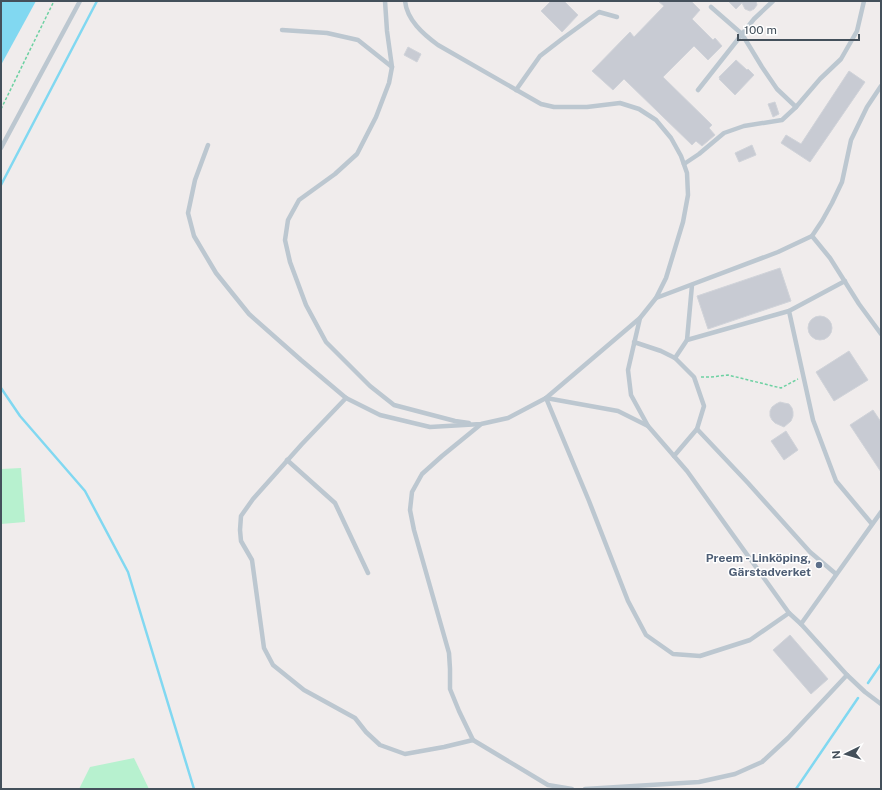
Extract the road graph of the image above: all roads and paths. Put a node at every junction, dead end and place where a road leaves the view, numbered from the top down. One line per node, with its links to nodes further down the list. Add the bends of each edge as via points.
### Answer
1 (54, 1): 16 (path)
2 (80, 1): 18 (lane)
3 (385, 1): 11 (lane)
4 (405, 1): 13 (lane, via 414,22 424,34 438,45)
5 (773, 1): 10 (lane)
6 (864, 1): 15 (lane, via 857,31 841,59)
7 (711, 7): 10 (lane)
8 (617, 17): 13 (lane, via 599,12 540,56)
9 (282, 30): 11 (lane, via 327,33 358,40)
10 (742, 34): 14 (lane); 15 (lane, via 777,89)
11 (392, 67): 34 (lane, via 376,118 357,154 299,200 288,220 285,240 290,262 306,305 326,342 370,386 394,405 455,421)
12 (881, 87): 20 (lane, via 867,107 851,140 842,182)
13 (516, 90): 19 (lane, via 554,108 620,103 639,109 656,120 671,138)
14 (698, 90)
15 (796, 107): 19 (lane, via 782,120 724,132)
16 (1, 109)
17 (208, 145): 32 (lane, via 195,180 188,213 194,236 216,273 249,314)
18 (1, 148)
19 (684, 164): 23 (lane, via 688,195 683,222 666,278)
20 (812, 236): 21 (lane); 22 (lane)
21 (845, 281): 24 (lane); 26 (lane)
22 (692, 285): 23 (lane); 27 (lane)
23 (656, 298): 25 (lane)
24 (789, 311): 27 (lane); 30 (lane)
25 (640, 318): 28 (lane); 33 (lane)
26 (881, 334)
27 (687, 340): 29 (lane)
28 (634, 342): 29 (lane); 35 (lane, via 628,370 631,395)
29 (675, 358): 31 (lane)
30 (803, 376): 31 (path, via 781,388 728,375); 40 (lane, via 813,420 836,481)
31 (694, 377): 36 (lane, via 704,406)
32 (346, 398): 34 (lane, via 380,415 430,427); 38 (lane)
33 (546, 398): 34 (lane, via 508,418); 35 (lane, via 618,411); 43 (lane, via 628,601 646,636 673,654 700,656 750,640)
34 (481, 424): 47 (lane, via 422,474 412,492 410,510 449,654 450,689)
35 (648, 426): 37 (lane)
36 (697, 429): 37 (lane); 42 (lane, via 810,552)
37 (674, 456): 43 (lane)
38 (287, 460): 41 (lane, via 335,503); 47 (lane, via 241,516 240,530 241,540 252,560 264,648 273,665 304,690 355,718 380,745 404,754 444,748)
39 (881, 512): 40 (lane)
40 (872, 524): 42 (lane)
41 (368, 573)
42 (836, 574): 44 (lane)
43 (789, 613): 44 (lane)
44 (801, 624): 45 (lane)
45 (847, 675): 46 (lane); 49 (lane, via 762,762 735,774 699,782)
46 (881, 703)
47 (473, 740): 48 (lane, via 548,785)
48 (572, 789)
49 (585, 789)

